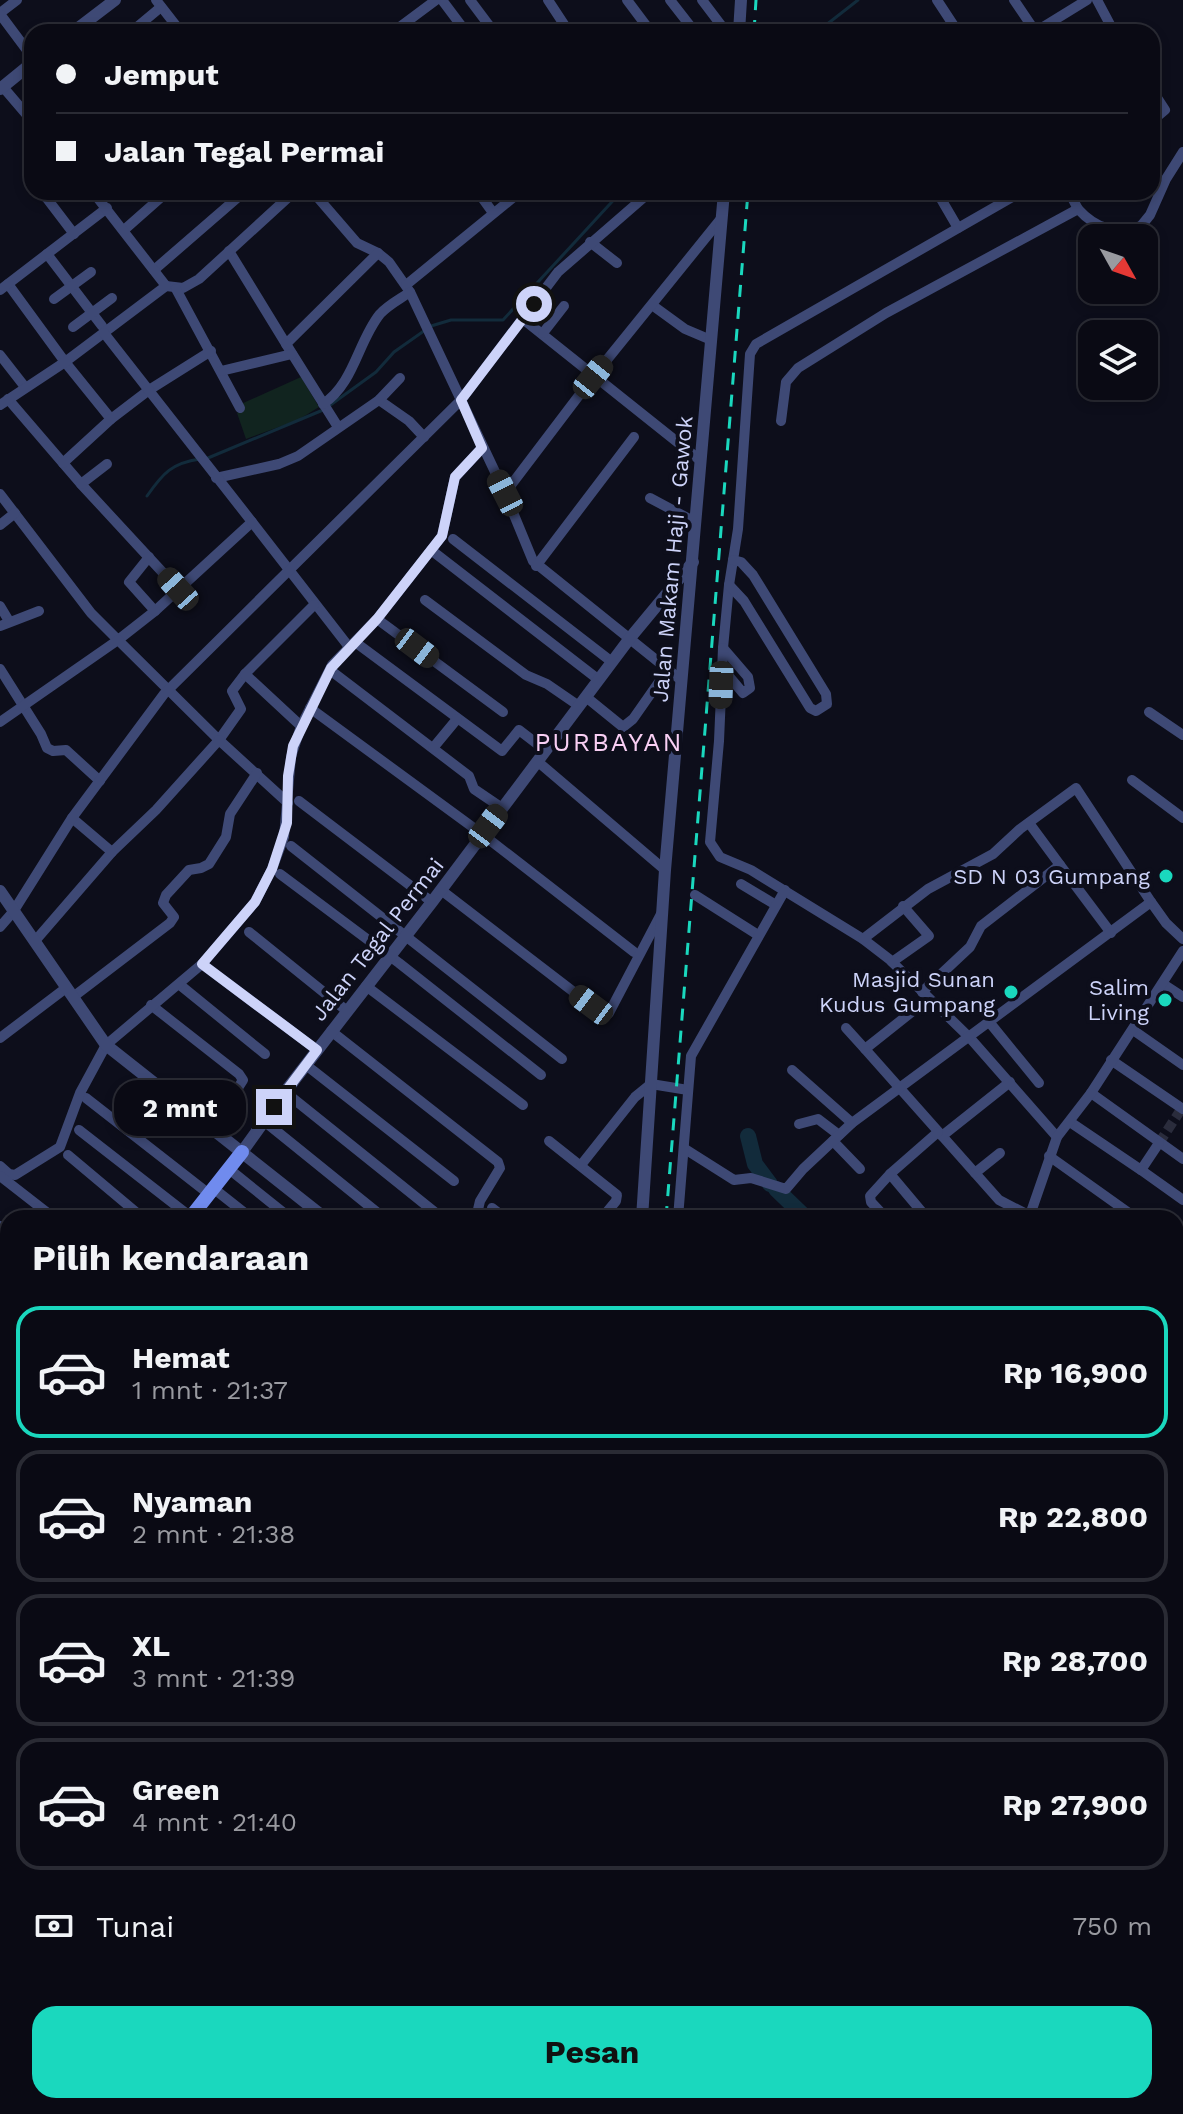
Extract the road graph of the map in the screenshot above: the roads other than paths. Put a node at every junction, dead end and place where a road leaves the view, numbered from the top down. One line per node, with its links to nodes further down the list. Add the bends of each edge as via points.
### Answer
1 (17, 0): 15 (street)
2 (115, 0): 16 (street)
3 (439, 0): 19 (street); 20 (street)
4 (470, 0): 21 (street)
5 (548, 0): 22 (street)
6 (627, 0): 23 (street)
7 (670, 0): 24 (street)
8 (702, 0): 25 (street)
9 (741, 0): 26 (street)
10 (937, 0): 27 (street)
11 (1014, 0): 28 (street)
12 (1087, 0): 29 (street)
13 (1097, 0): 30 (street)
14 (158, 4): 17 (street); 18 (street)
15 (0, 13): 31 (street)
16 (84, 24)
17 (139, 24)
18 (174, 24)
19 (404, 24)
20 (459, 24)
21 (488, 24)
22 (564, 24)
23 (645, 24)
24 (689, 24)
25 (718, 24)
26 (739, 24)
27 (953, 24)
28 (1030, 24)
29 (1048, 24)
30 (1110, 24)
31 (24, 46)
32 (24, 70): 33 (street)
33 (2, 88): 34 (street)
34 (24, 110)
35 (1183, 152): 36 (street)
36 (1160, 192)
37 (48, 200): 57 (street)
38 (100, 200): 51 (street)
39 (158, 200): 56 (street)
40 (235, 200): 63 (street)
41 (285, 200): 59 (street)
42 (320, 200): 60 (street, via 357,243)
43 (484, 200): 53 (street)
44 (511, 200): 68 (street)
45 (640, 200): 58 (street)
46 (723, 200): 54 (street, Jalan Makam Haji - Gawok)
47 (942, 200): 55 (street)
48 (1007, 200): 55 (street)
49 (1073, 200): 52 (street)
50 (1157, 200): 52 (street, via 1141,226 1109,230)
51 (107, 208): 56 (street); 57 (street)
52 (1078, 209): 94 (street, via 886,313 798,368 786,382)
53 (491, 210)
54 (720, 220): 71 (street); 78 (street, Jalan Makam Haji - Gawok)
55 (958, 228): 114 (street, via 753,348)
56 (124, 230): 63 (street)
57 (74, 234): 61 (street)
58 (590, 242): 62 (street); 74 (street, via 558,272)
59 (229, 251): 67 (street, via 189,286); 79 (street)
60 (378, 253): 68 (street); 79 (street)
61 (47, 254): 65 (street); 66 (street)
62 (617, 263)
63 (154, 270): 67 (street)
64 (91, 272): 65 (street)
65 (72, 286): 70 (street); 73 (street)
66 (4, 287): 82 (street)
67 (171, 288): 76 (street); 80 (street)
68 (408, 288): 89 (street); 91 (street, via 378,317)
69 (112, 298): 73 (street)
70 (54, 299)
71 (652, 305): 78 (street); 84 (street)
72 (564, 306): 77 (street)
73 (92, 313): 75 (street); 76 (street)
74 (523, 319): 77 (street); 89 (street)
75 (73, 327)
76 (103, 329): 82 (street); 87 (street)
77 (543, 333): 84 (street)
78 (711, 340): 99 (street, Jalan Makam Haji - Gawok)
79 (289, 349): 83 (street); 91 (street)
80 (211, 351): 83 (street); 87 (street)
81 (0, 355): 86 (street)
82 (65, 362): 86 (street); 93 (street)
83 (221, 371): 92 (street)
84 (593, 377): 99 (street); 104 (street)
85 (400, 378): 88 (street)
86 (25, 387): 90 (street)
87 (149, 390): 93 (street); 102 (street)
88 (379, 400): 95 (street); 96 (street)
89 (461, 400): 96 (street); 98 (street)
90 (4, 402): 100 (street)
91 (325, 406): 95 (street)
92 (240, 408)
93 (111, 419): 100 (street)
94 (781, 421)
95 (338, 427): 102 (street, via 291,460)
96 (424, 437): 117 (street)
97 (634, 437): 116 (street)
98 (482, 448): 104 (street); 112 (street, via 455,477 445,529)
99 (701, 461): 109 (street, Jalan Makam Haji - Gawok)
100 (63, 463): 103 (street)
101 (107, 464): 103 (street)
102 (216, 478): 108 (street)
103 (81, 484): 113 (street)
104 (505, 493): 116 (street)
105 (0, 494): 107 (street)
106 (650, 498): 109 (street)
107 (15, 513): 110 (street); 128 (street)
108 (252, 522): 117 (street); 119 (street)
109 (695, 522): 115 (street, Jalan Makam Haji - Gawok)
110 (0, 525)
111 (453, 539): 131 (street)
112 (431, 550): 125 (street); 137 (street)
113 (149, 557): 119 (street); 124 (street, via 129,582)
114 (733, 560): 118 (street); 118 (street, via 753,575 826,694 827,704 816,711 810,708)
115 (693, 562): 127 (street, Jalan Tegal Permai); 138 (street, Jalan Makam Haji - Gawok)
116 (536, 566): 127 (street)
117 (290, 568): 121 (street); 139 (street)
118 (729, 585): 130 (street)
119 (178, 589): 124 (street)
120 (425, 600): 140 (street, via 526,675)
121 (314, 605): 129 (street); 136 (street)
122 (0, 606): 126 (street)
123 (39, 611): 126 (street)
124 (155, 611): 128 (street)
125 (377, 619): 129 (street); 143 (street)
126 (5, 624)
127 (630, 638): 131 (street, Jalan Tegal Permai); 134 (street)
128 (118, 640): 139 (street); 141 (street)
129 (352, 644): 135 (street); 145 (street)
130 (723, 648): 132 (street); 132 (street, via 748,677 750,688 741,692)
131 (612, 662): 137 (street, Jalan Tegal Permai)
132 (722, 668): 169 (street, via 710,842 720,857)
133 (0, 669): 141 (street)
134 (668, 669): 138 (street); 140 (street, via 623,727)
135 (330, 670): 142 (street); 150 (street)
136 (245, 674): 147 (street); 149 (street, via 232,691 241,709)
137 (599, 680): 140 (street, Jalan Tegal Permai)
138 (681, 680): 165 (street, Jalan Makam Haji - Gawok)
139 (168, 691): 149 (street); 155 (street)
140 (582, 702): 151 (street, Jalan Tegal Permai)
141 (23, 705): 146 (street); 155 (street, via 47,748 66,750)
142 (310, 708): 147 (street); 161 (street)
143 (503, 712)
144 (1149, 712): 148 (street)
145 (457, 719): 150 (street); 151 (street, via 502,751 519,730)
146 (0, 722)
147 (301, 726): 156 (street, via 291,757)
148 (1183, 735)
149 (219, 740): 153 (street); 163 (street)
150 (433, 748): 157 (street)
151 (545, 750): 152 (street, Jalan Tegal Permai)
152 (537, 761): 157 (street, Jalan Tegal Permai); 165 (street)
153 (257, 773): 156 (street); 194 (street, via 230,814 226,837 209,864 189,870 164,898 173,915 170,923)
154 (1132, 780): 159 (street)
155 (100, 781): 158 (street)
156 (293, 802): 172 (street); 190 (street, via 264,888)
157 (502, 808): 161 (street, Jalan Tegal Permai)
158 (72, 818): 163 (street); 176 (street)
159 (1183, 818)
160 (1029, 823): 164 (street); 173 (street, via 1076,788); 175 (street, via 993,854)
161 (482, 834): 168 (street, Jalan Tegal Permai); 187 (street)
162 (291, 846): 182 (street)
163 (112, 852): 185 (street)
164 (1060, 865): 180 (street); 195 (street, via 981,926 970,947)
165 (665, 870): 177 (street, Jalan Makam Haji - Gawok)
166 (280, 874): 188 (street)
167 (741, 884): 174 (street)
168 (441, 890): 172 (street, Jalan Tegal Permai); 177 (street, via 605,1016)
169 (785, 890): 174 (street); 183 (street)
170 (0, 891): 176 (street)
171 (695, 895): 181 (street)
172 (432, 902): 182 (street, Jalan Tegal Permai)
173 (1151, 902): 180 (street); 184 (street)
174 (776, 905): 181 (street)
175 (903, 906): 183 (street); 189 (street, via 929,936)
176 (13, 912): 178 (street); 185 (street)
177 (662, 912): 217 (street, Jalan Makam Haji - Gawok)
178 (0, 927)
179 (249, 932): 198 (street)
180 (1111, 933): 199 (street)
181 (758, 935): 219 (street, via 694,1050)
182 (404, 936): 188 (street, Jalan Tegal Permai); 209 (street)
183 (863, 939): 189 (street)
184 (1183, 939)
185 (35, 941): 194 (street)
186 (1183, 951): 191 (street)
187 (634, 952)
188 (389, 956): 193 (street, Jalan Tegal Permai); 214 (street)
189 (892, 962): 195 (street)
190 (202, 964): 192 (street); 207 (street)
191 (1163, 984): 196 (street); 201 (street)
192 (180, 985): 197 (street); 208 (street)
193 (366, 986): 198 (street, Jalan Tegal Permai); 224 (street)
194 (69, 993): 203 (street); 205 (street)
195 (925, 996): 204 (street); 206 (street)
196 (1183, 997)
197 (151, 1005): 205 (street); 220 (street, via 241,1076)
198 (347, 1011): 202 (street, Jalan Tegal Permai)
199 (990, 1023): 204 (street); 216 (street)
200 (846, 1028): 206 (street)
201 (1133, 1030): 210 (street); 212 (street)
202 (331, 1031): 207 (street, Jalan Tegal Permai); 263 (street, via 498,1162 500,1168)
203 (0, 1038)
204 (970, 1038): 215 (street); 218 (street)
205 (106, 1045): 237 (street); 243 (street, via 59,1149 15,1175)
206 (865, 1049): 218 (street)
207 (317, 1050): 211 (street, Jalan Tegal Permai)
208 (265, 1054)
209 (562, 1059)
210 (1111, 1060): 222 (street); 225 (street)
211 (306, 1065): 221 (street, Jalan Tegal Permai); 250 (street)
212 (1183, 1065)
213 (792, 1070): 228 (street)
214 (541, 1075)
215 (1010, 1082): 231 (street); 232 (street)
216 (1039, 1083)
217 (651, 1084): 219 (street); 242 (street); 266 (street, Jalan Makam Haji - Gawok)
218 (901, 1089): 228 (street); 231 (street)
219 (688, 1090): 236 (street)
220 (236, 1091)
221 (285, 1092): 226 (street, Jalan Tegal Permai); 262 (street)
222 (1091, 1093): 227 (street); 235 (street)
223 (86, 1098): 251 (street)
224 (523, 1105)
225 (1183, 1109)
226 (264, 1121): 237 (street, Jalan Tegal Permai); 261 (street)
227 (1070, 1122): 232 (street); 246 (street)
228 (852, 1123): 233 (street)
229 (799, 1124): 233 (street, via 818,1119)
230 (79, 1130): 256 (street)
231 (940, 1134): 247 (street); 248 (street)
232 (1057, 1137): 240 (street)
233 (836, 1138): 236 (street, via 783,1190 751,1178 734,1180); 245 (street)
234 (549, 1141): 242 (street)
235 (1159, 1143): 241 (street); 246 (street)
236 (685, 1149): 267 (street)
237 (242, 1152): 244 (main road); 260 (street)
238 (1000, 1153): 247 (street)
239 (68, 1155): 255 (street)
240 (1049, 1156): 271 (street); 272 (street)
241 (1183, 1159)
242 (581, 1165): 265 (street, via 617,1195)
243 (0, 1166)
244 (229, 1169): 251 (main road); 259 (street)
245 (860, 1169)
246 (1141, 1170): 252 (street)
247 (975, 1173): 270 (street, via 999,1200)
248 (890, 1174): 268 (street, via 870,1196); 269 (street)
249 (0, 1176): 254 (street)
250 (454, 1181)
251 (211, 1191): 257 (main road); 258 (street)
252 (1183, 1200)
253 (492, 1208): 264 (street)
254 (44, 1210)
255 (133, 1210)
256 (181, 1210)
257 (197, 1210)
258 (239, 1210)
259 (280, 1210)
260 (315, 1210)
261 (374, 1210)
262 (432, 1210)
263 (478, 1210)
264 (495, 1210)
265 (609, 1210)
266 (643, 1210)
267 (679, 1210)
268 (878, 1210)
269 (920, 1210)
270 (1020, 1210)
271 (1034, 1210)
272 (1125, 1210)

